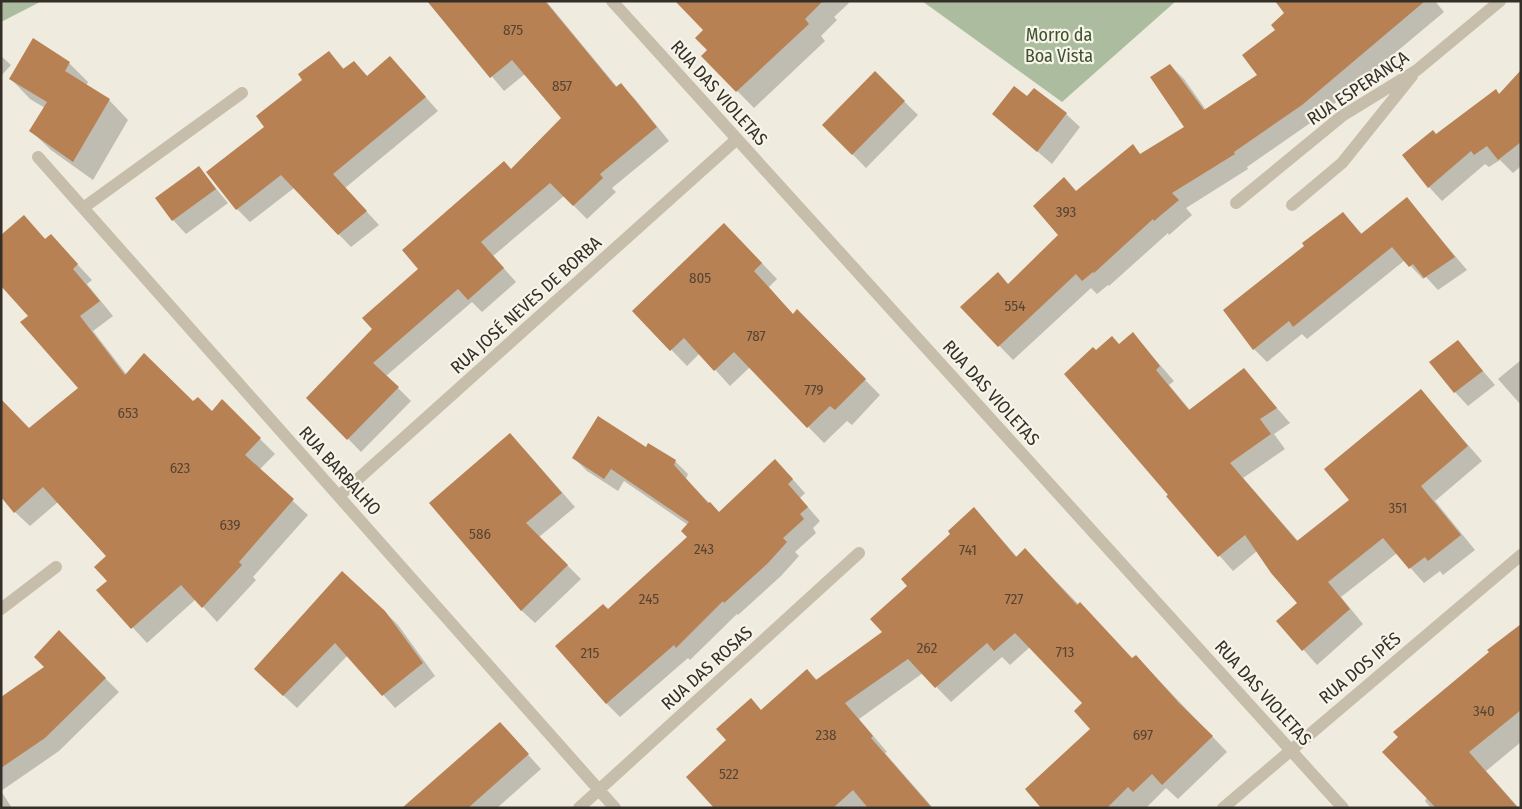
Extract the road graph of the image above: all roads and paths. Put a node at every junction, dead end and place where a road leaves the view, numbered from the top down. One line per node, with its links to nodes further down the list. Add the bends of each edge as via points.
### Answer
1 (612, 1): 5 (street, RUA DAS VIOLETAS)
2 (1500, 1): 3 (street, RUA ESPERANÇA)
3 (1417, 70): 7 (street, RUA ESPERANÇA, via 1342,116); 8 (street, via 1342,163)
4 (242, 93): 9 (street)
5 (738, 140): 10 (street, RUA JOSÉ NEVES DE BORBA); 15 (street, RUA DAS VIOLETAS)
6 (38, 157): 9 (street, RUA BARBALHO)
7 (1236, 203)
8 (1292, 205)
9 (83, 208): 10 (street, RUA BARBALHO)
10 (339, 496): 16 (street, RUA BARBALHO)
11 (859, 553): 16 (street, RUA DAS ROSAS)
12 (1521, 555): 15 (street, RUA DOS IPÊS)
13 (56, 567): 14 (street)
14 (1, 608)
15 (1291, 750): 19 (street, RUA DOS IPÊS); 20 (street, RUA DAS VIOLETAS)
16 (599, 790): 17 (street, RUA DAS ROSAS); 18 (street, RUA BARBALHO)
17 (579, 808)
18 (616, 808)
19 (1222, 808)
20 (1343, 808)

